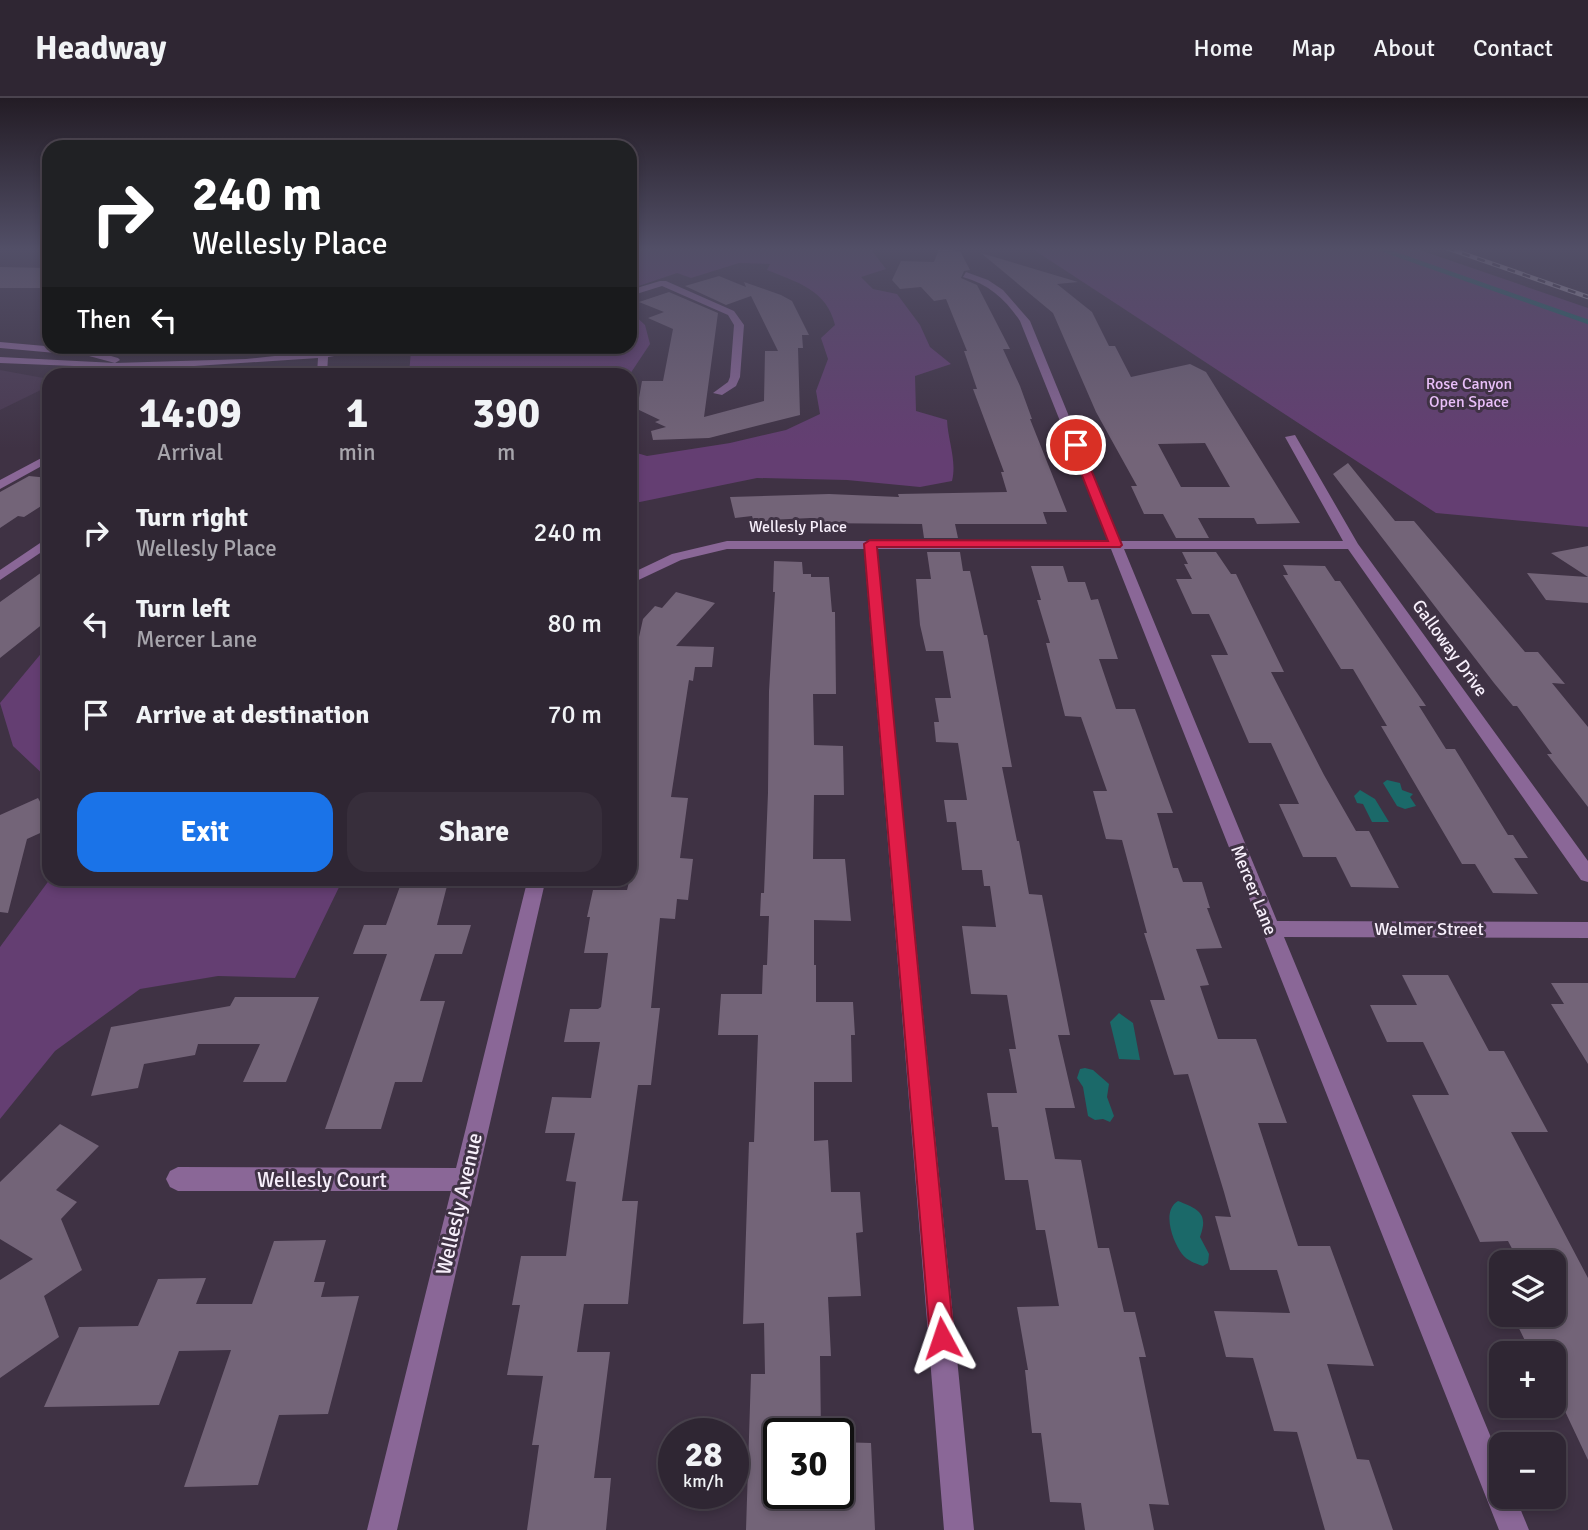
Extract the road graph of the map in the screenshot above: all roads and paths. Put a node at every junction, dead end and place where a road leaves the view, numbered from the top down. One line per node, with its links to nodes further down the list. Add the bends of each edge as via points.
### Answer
1 (732, 315): 11 (street, via 738,320 734,380)
2 (1021, 315): 16 (street, Mercer Lane)
3 (0, 345): 4 (street)
4 (42, 349)
5 (94, 354): 9 (street)
6 (337, 354): 7 (street)
7 (323, 356): 9 (street); 10 (street)
8 (0, 360): 9 (street)
9 (132, 365)
10 (322, 368)
11 (718, 393)
12 (1291, 437): 17 (street, Galloway Drive)
13 (42, 461): 14 (street)
14 (0, 485)
15 (870, 544): 16 (street, Wellesly Place); 19 (street, Wellesly Place, via 727,545 681,554); 28 (street)
16 (1116, 545): 17 (street, Wellesly Place); 23 (street, Mercer Lane)
17 (1352, 545): 21 (street, Galloway Drive)
18 (42, 546): 20 (street)
19 (637, 575)
20 (0, 576)
21 (1588, 875)
22 (535, 886): 26 (street, Wellesly Avenue)
23 (1269, 929): 24 (street, Welmer Street); 29 (street, Mercer Lane)
24 (1588, 930)
25 (178, 1180): 26 (street, Wellesly Court)
26 (465, 1180): 27 (street, Wellesly Avenue)
27 (382, 1530)
28 (960, 1530)
29 (1514, 1530)

